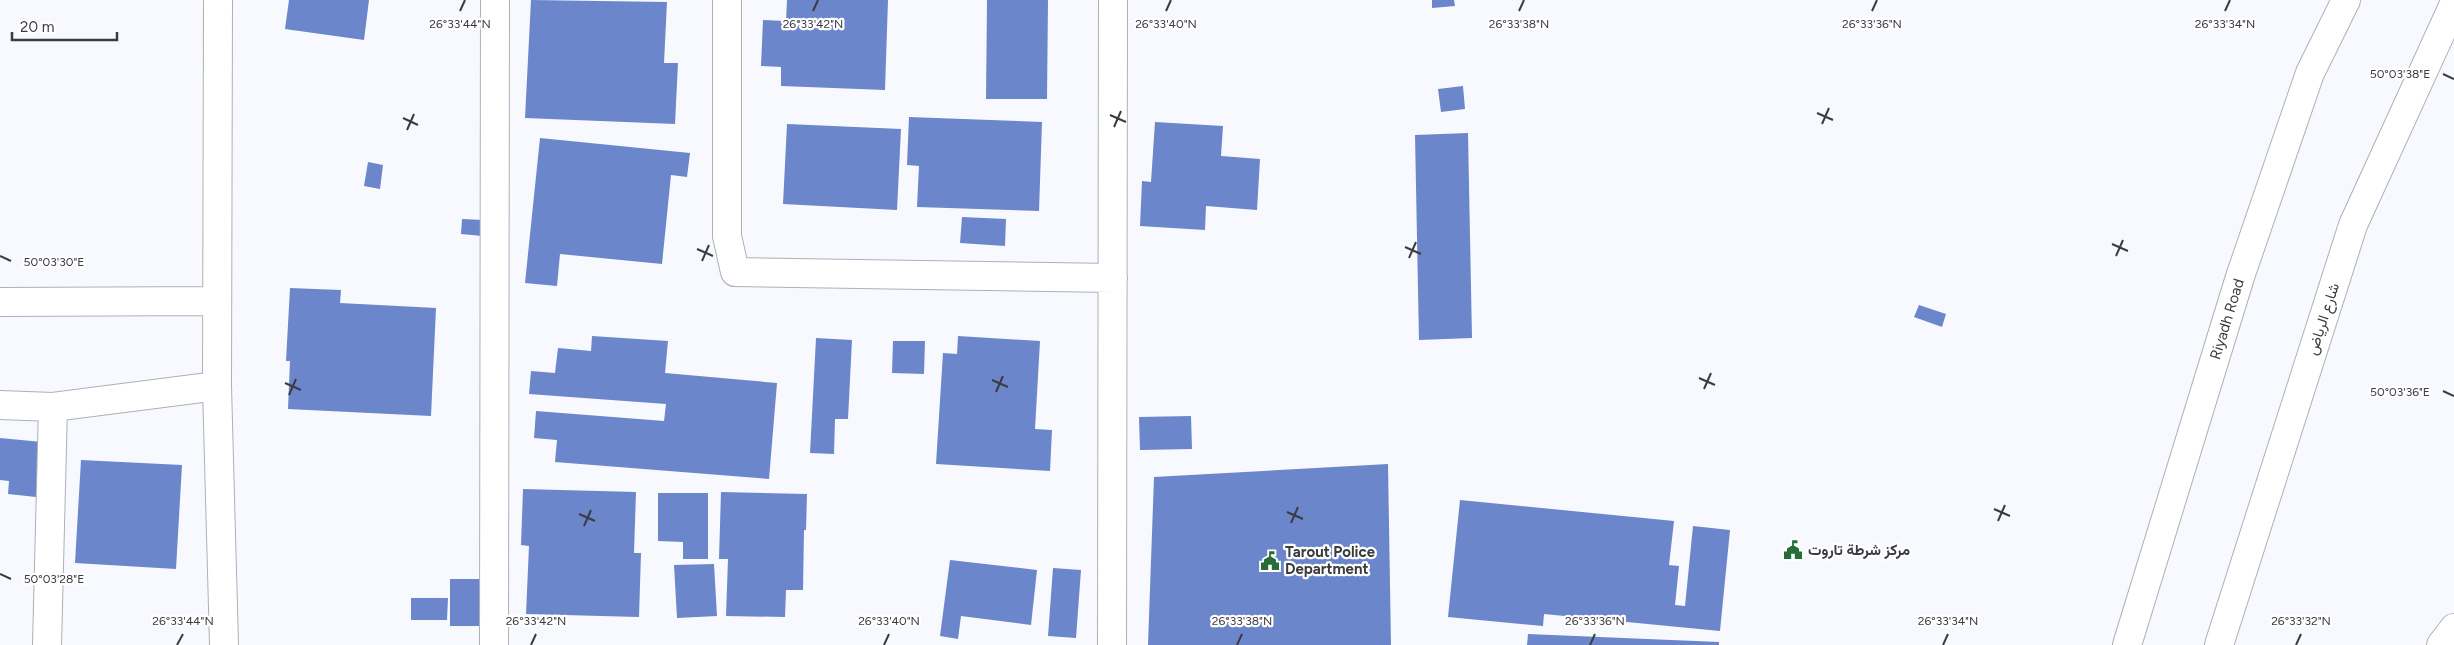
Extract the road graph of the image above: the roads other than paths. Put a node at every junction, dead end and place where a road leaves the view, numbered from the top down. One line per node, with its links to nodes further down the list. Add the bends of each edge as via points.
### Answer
1 (218, 0): 8 (street)
2 (495, 0): 16 (street)
3 (727, 0): 7 (street, via 727,236 735,272)
4 (1113, 0): 7 (street)
5 (2346, 0): 18 (street, Riyadh Road, via 2310,73 2243,268)
6 (2454, 4): 19 (street, شارع الرياض, via 2353,225)
7 (1113, 278): 17 (street)
8 (217, 301): 9 (street); 10 (street)
9 (0, 302)
10 (217, 386): 12 (street); 15 (street)
11 (0, 405): 12 (street)
12 (53, 407): 14 (street)
13 (2454, 628): 20 (street)
14 (47, 645)
15 (224, 645)
16 (494, 645)
17 (1112, 645)
18 (2127, 645)
19 (2220, 645)
20 (2441, 645)

